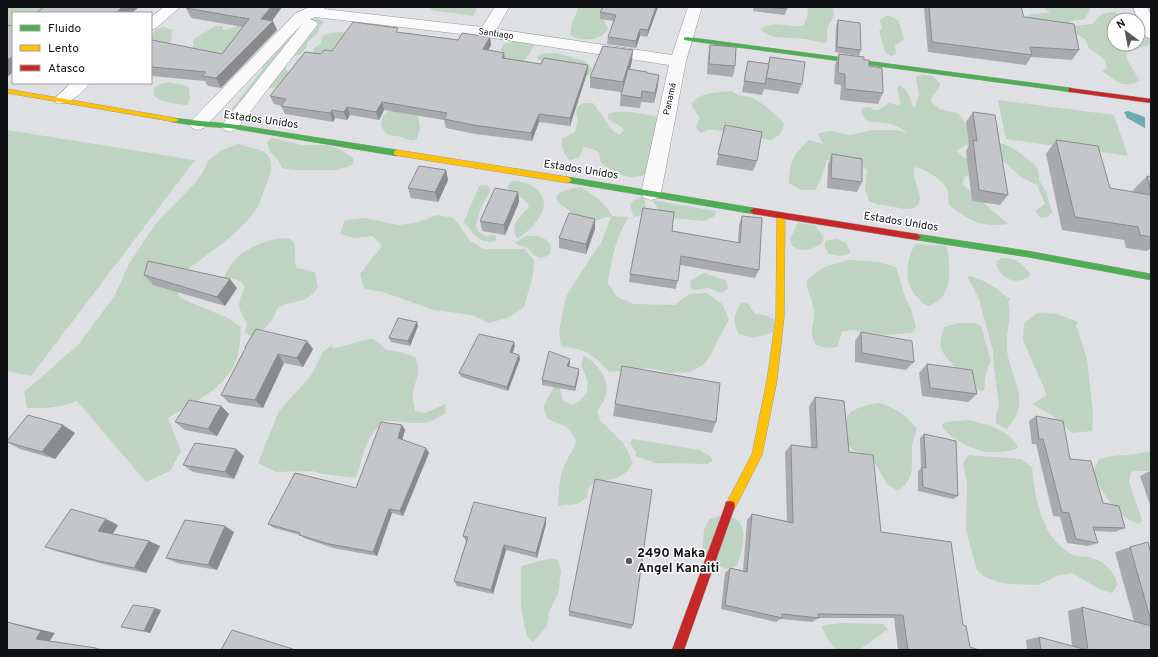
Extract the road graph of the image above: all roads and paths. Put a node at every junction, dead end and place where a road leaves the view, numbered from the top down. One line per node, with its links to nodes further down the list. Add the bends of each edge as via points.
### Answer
1 (173, 7): 6 (street)
2 (502, 7): 7 (street)
3 (695, 7): 9 (street, Panamá)
4 (1140, 7): 8 (street)
5 (316, 10): 7 (street, Santiago); 15 (street, via 301,16); 16 (street, via 315,18)
6 (152, 24)
7 (486, 32): 10 (street, Santiago)
8 (1151, 34)
9 (686, 39): 10 (street, Panamá); 14 (street)
10 (678, 61): 17 (street, Panamá)
11 (80, 84): 13 (street)
12 (7, 91): 13 (street, Estados Unidos)
13 (62, 99): 15 (street, Estados Unidos)
14 (1151, 101)
15 (198, 124): 16 (street, Estados Unidos)
16 (230, 126): 17 (street, Estados Unidos)
17 (650, 193): 18 (street, Estados Unidos)
18 (781, 216): 19 (street, Estados Unidos, via 1028,254); 20 (street, via 780,317 772,380 757,455 731,503)
19 (1151, 277)
20 (678, 650)

